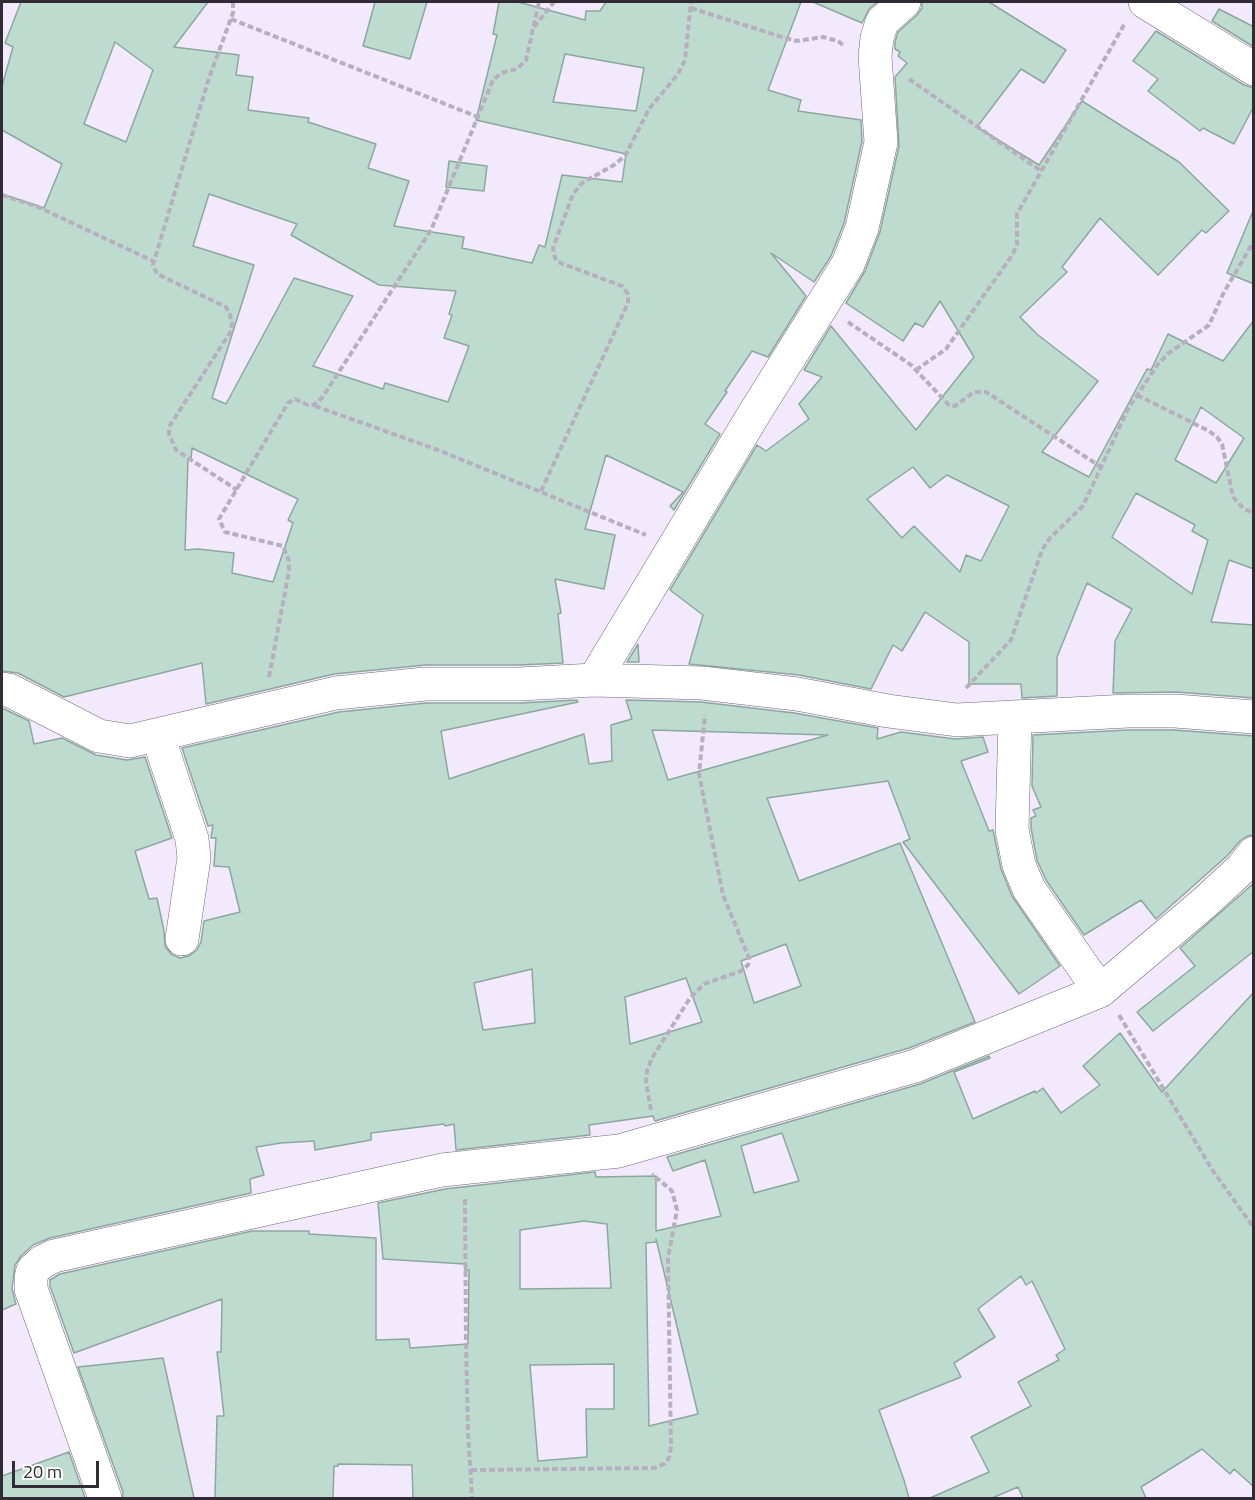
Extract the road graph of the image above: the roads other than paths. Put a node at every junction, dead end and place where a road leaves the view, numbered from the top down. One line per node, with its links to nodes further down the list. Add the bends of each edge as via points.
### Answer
1 (904, 2): 4 (street, via 882,22 877,38 881,142 871,195 848,264)
2 (1136, 11): 3 (street)
3 (1254, 69)
4 (594, 680): 7 (street, via 797,694 957,720); 8 (street, via 425,684 336,693)
5 (2, 689): 8 (street, via 99,736 130,741)
6 (1254, 717): 7 (street, via 1128,711)
7 (1016, 718): 11 (street, via 1012,830 1019,865 1029,889)
8 (158, 736): 10 (street, via 192,839 194,858)
9 (1254, 853): 11 (street, via 1203,904)
10 (182, 939)
11 (1101, 990): 12 (street, via 915,1066 619,1151 442,1170 54,1256 42,1262 33,1270 31,1289)
12 (105, 1498)

